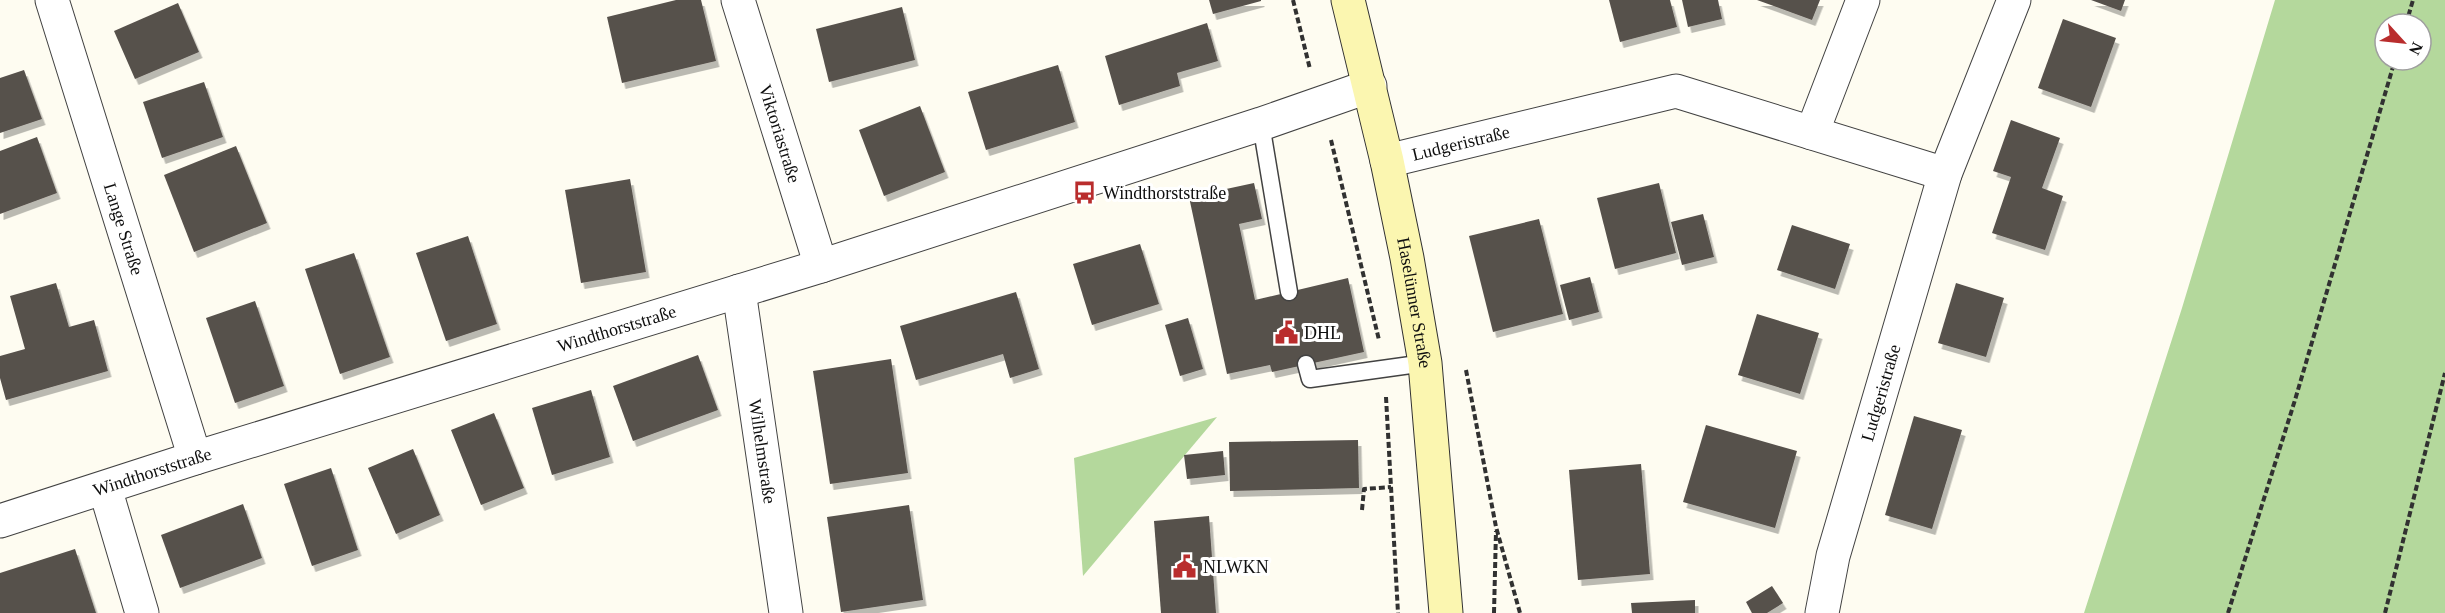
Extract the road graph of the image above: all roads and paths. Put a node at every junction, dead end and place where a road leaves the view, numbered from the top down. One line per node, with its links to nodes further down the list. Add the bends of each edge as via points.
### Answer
1 (52, 0): 21 (street, Lange Straße)
2 (738, 0): 14 (street, Viktoriastraße)
3 (1293, 0): 9 (path)
4 (1348, 0): 8 (street, Haselünner Straße)
5 (1863, 0): 11 (street)
6 (2014, 0): 13 (street, Ludgeristraße)
7 (2391, 72): 33 (path)
8 (1370, 86): 9 (street, Windthorststraße); 12 (street, Haselünner Straße)
9 (1319, 102): 10 (street, Windthorststraße); 19 (path, via 1358,243)
10 (1261, 124): 14 (street, Windthorststraße); 16 (lane)
11 (1812, 133): 12 (street, Ludgeristraße, via 1676,91); 13 (street, Ludgeristraße)
12 (1387, 161): 17 (street, Haselünner Straße)
13 (1945, 174): 32 (street, Ludgeristraße, via 1833,556)
14 (821, 266): 15 (street, Windthorststraße)
15 (739, 291): 21 (street, Windthorststraße); 27 (street, Wilhelmstraße)
16 (1289, 292)
17 (1425, 363): 19 (lane); 29 (street, Haselünner Straße)
18 (1306, 364): 19 (lane, via 1310,379)
19 (1384, 368): 22 (path)
20 (2445, 373): 34 (path)
21 (195, 458): 23 (street, Windthorststraße)
22 (1391, 487): 24 (path, via 1364,489); 28 (path)
23 (105, 488): 25 (street, Windthorststraße); 26 (street)
24 (1362, 510)
25 (0, 521)
26 (142, 613)
27 (786, 613)
28 (1398, 613)
29 (1446, 613)
30 (1494, 613): 31 (path, via 1496,527)
31 (1520, 613)
32 (1822, 613)
33 (2228, 613)
34 (2385, 613)

